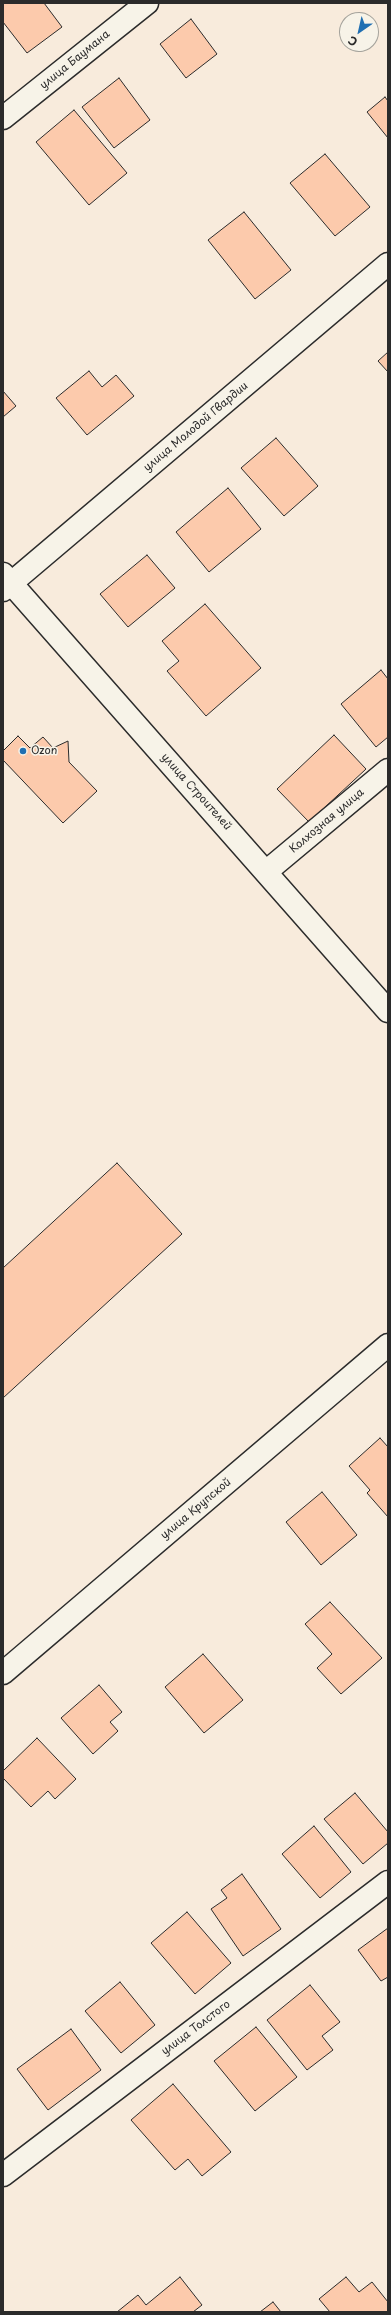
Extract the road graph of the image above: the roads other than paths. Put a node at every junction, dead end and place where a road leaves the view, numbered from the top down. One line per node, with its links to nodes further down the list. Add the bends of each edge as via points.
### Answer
1 (147, 3): 2 (street, улица Баумана)
2 (3, 118)
3 (388, 264): 4 (street, улица Молодой Гвардии)
4 (6, 582): 6 (street, улица Строителей)
5 (388, 770): 6 (street, Колхозная улица)
6 (267, 871): 7 (street, улица Строителей)
7 (388, 1011)
8 (388, 1345): 9 (street, улица Крупской)
9 (3, 1673)
10 (388, 1882): 11 (street, улица Толстого)
11 (3, 2175)

